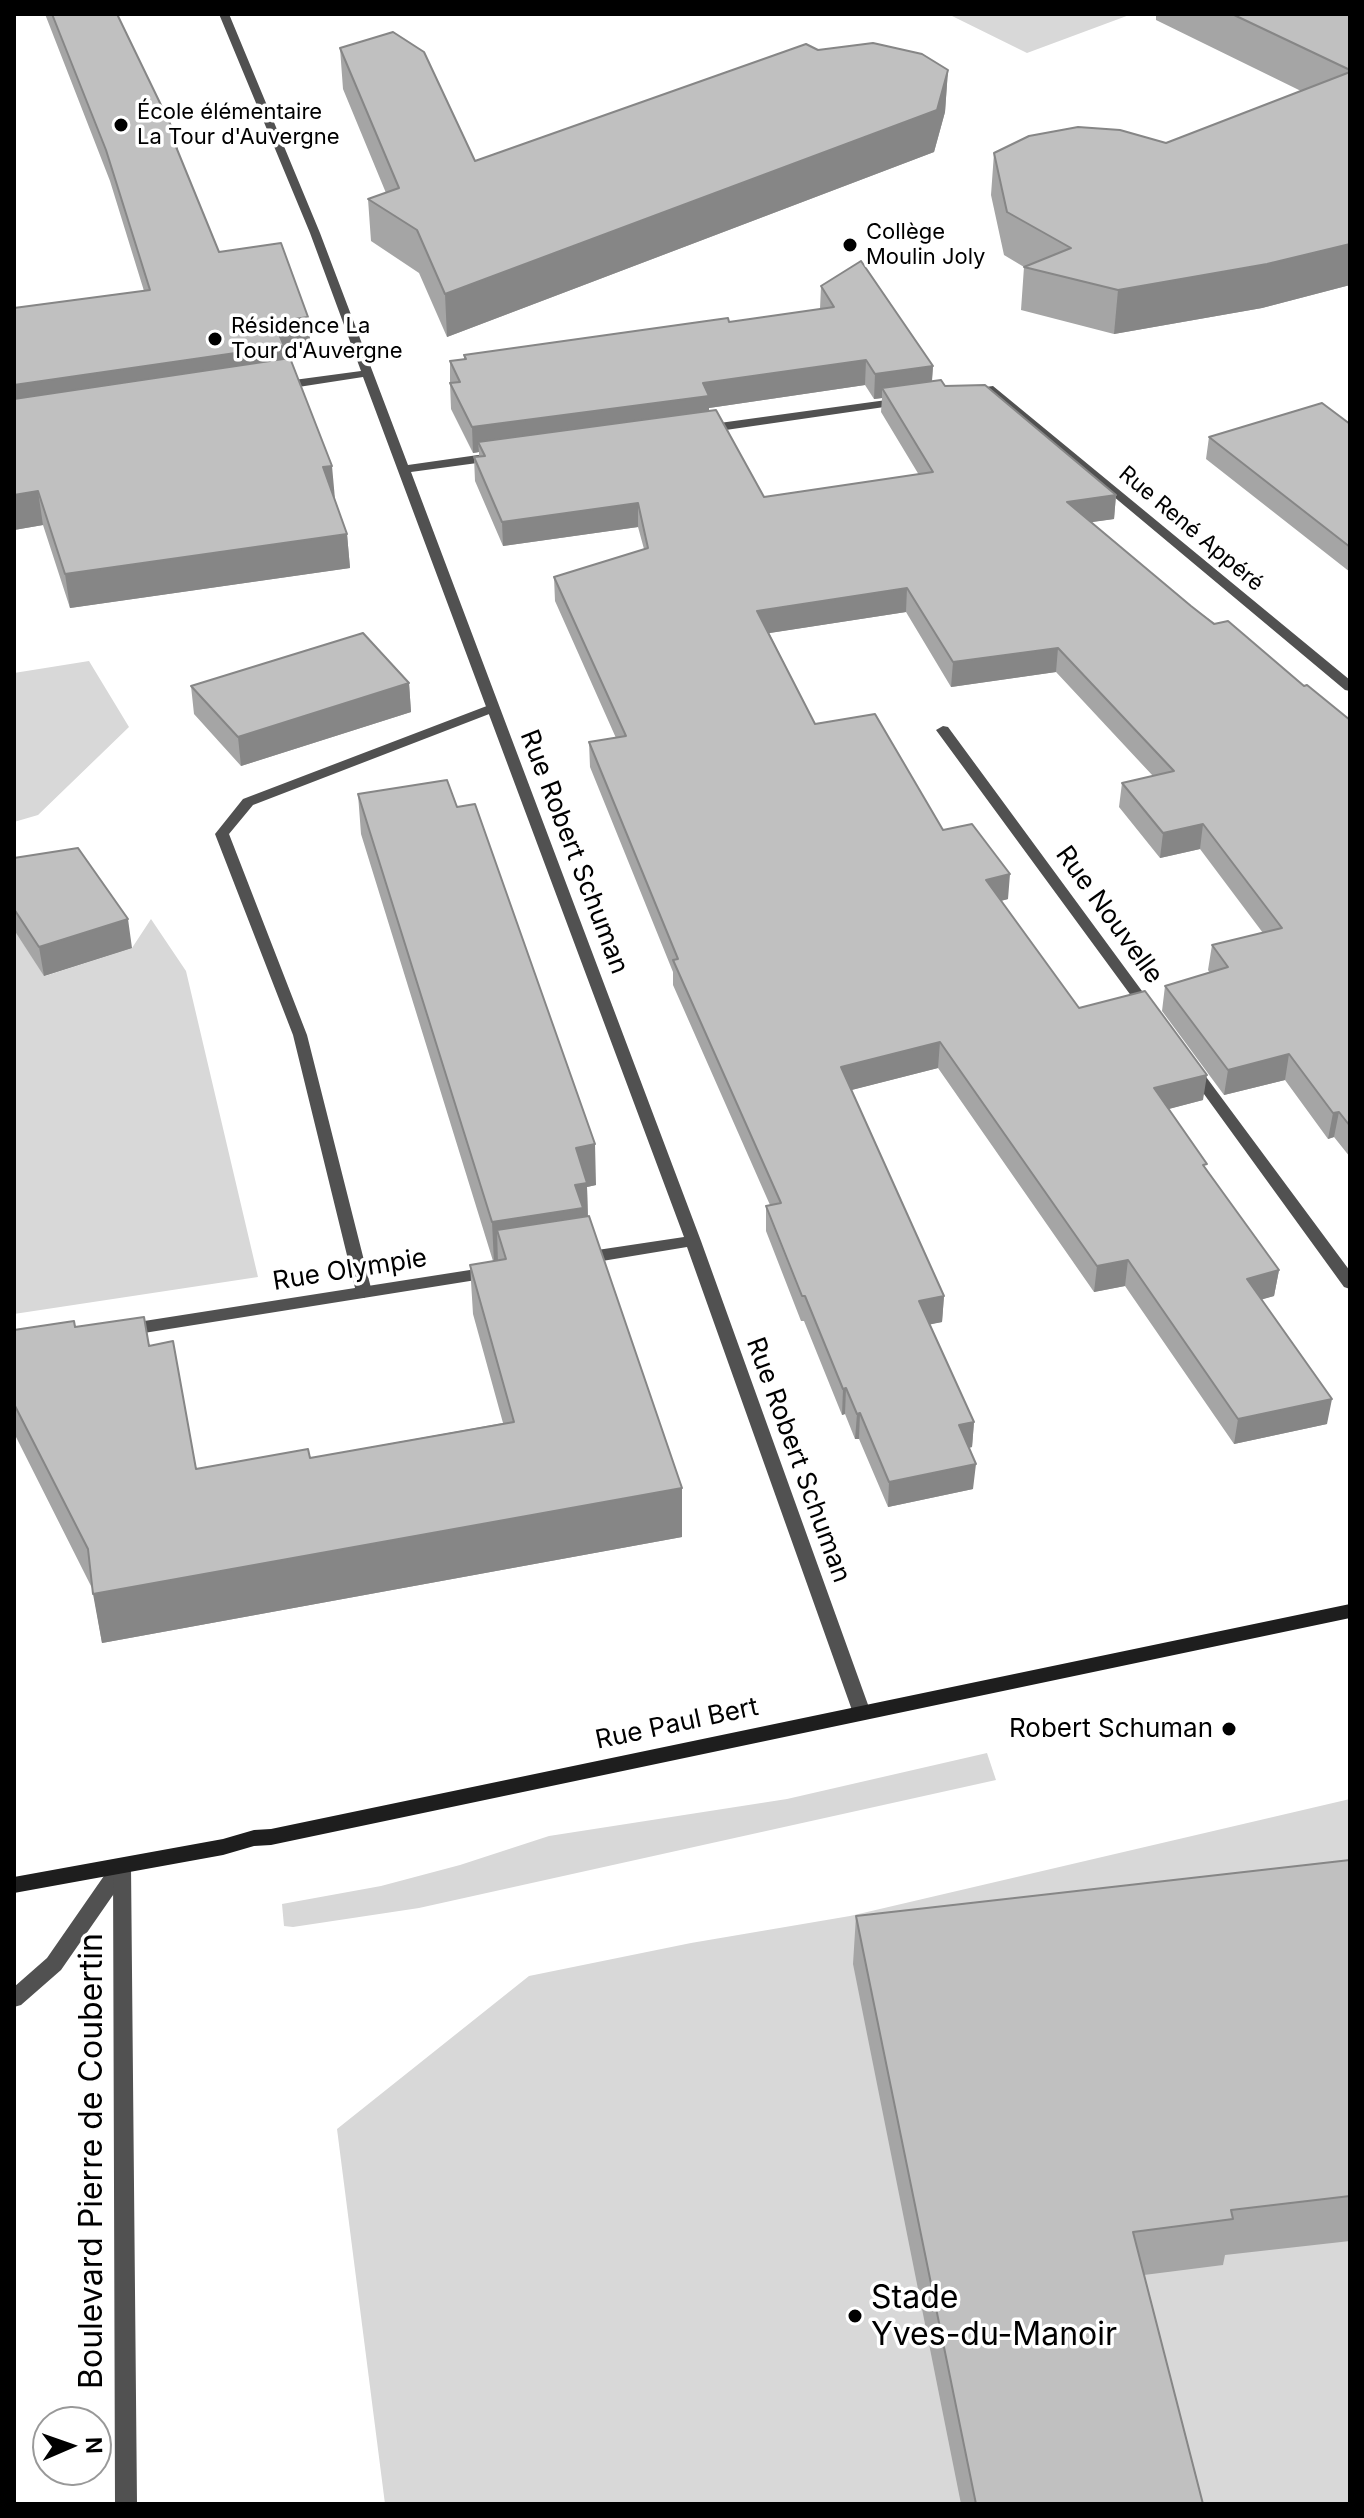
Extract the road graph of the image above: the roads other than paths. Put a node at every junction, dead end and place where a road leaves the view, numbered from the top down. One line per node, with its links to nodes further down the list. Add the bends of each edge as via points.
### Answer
1 (224, 14): 2 (street, Rue Robert Schuman)
2 (368, 373): 3 (street); 8 (street, Rue Robert Schuman)
3 (262, 389)
4 (961, 394): 9 (street, Rue René Appéré, via 993,390)
5 (914, 401): 6 (street)
6 (694, 430)
7 (506, 455): 8 (street)
8 (403, 469): 10 (street, Rue Robert Schuman)
9 (1350, 687)
10 (492, 708): 14 (street, Rue Robert Schuman); 18 (street, via 248,802 222,834 300,1035)
11 (943, 730): 12 (street, Rue Nouvelle)
12 (1161, 1026)
13 (1180, 1051): 17 (street)
14 (693, 1241): 15 (street); 21 (street, Rue Robert Schuman)
15 (568, 1261)
16 (505, 1271): 18 (street, Rue Olympie)
17 (1350, 1283)
18 (364, 1292): 19 (street, Rue Olympie)
19 (105, 1333)
20 (1350, 1611): 21 (street, Rue Paul Bert)
21 (862, 1713): 22 (street, Rue Paul Bert)
22 (122, 1866): 23 (street, Rue Paul Bert); 24 (street, via 54,1964); 25 (street, Boulevard Pierre de Coubertin)
23 (14, 1885)
24 (14, 1999)
25 (126, 2504)

